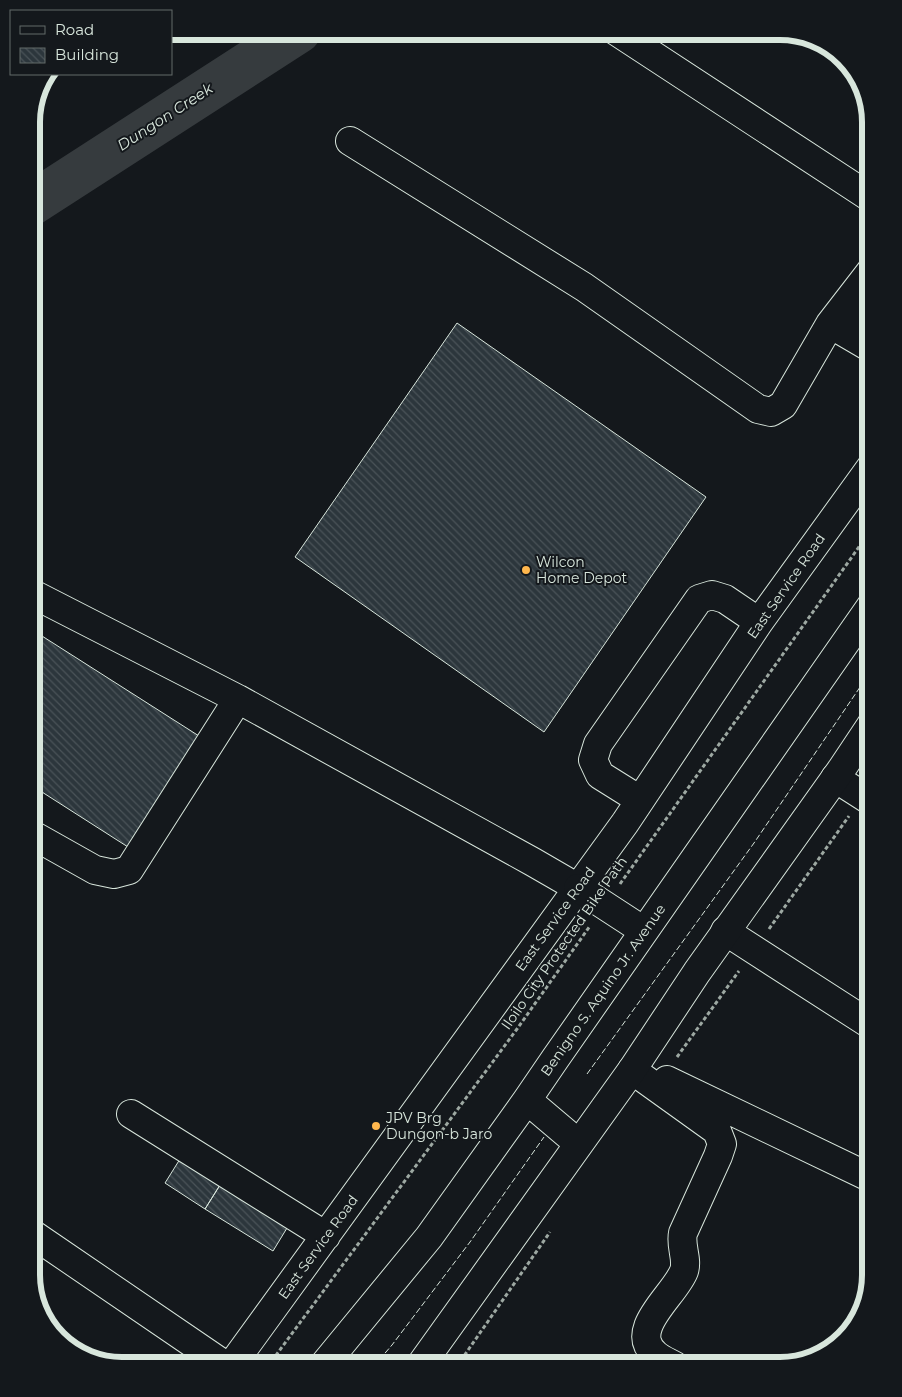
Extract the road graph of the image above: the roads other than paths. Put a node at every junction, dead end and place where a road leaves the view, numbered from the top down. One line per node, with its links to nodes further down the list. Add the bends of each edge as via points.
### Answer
1 (630, 40): 3 (main road)
2 (350, 141): 5 (main road, via 584,287 758,409 771,412 783,405)
3 (862, 192)
4 (862, 282): 5 (main road)
5 (838, 314): 6 (main road); 7 (main road)
6 (862, 319)
7 (862, 339)
8 (862, 479): 11 (main road, East Service Road)
9 (40, 598): 12 (main road)
10 (862, 619): 20 (main road, Benigno S. Aquino Jr. Avenue)
11 (759, 622): 17 (main road, East Service Road); 17 (main road, via 725,599 712,595 699,598 598,744 593,760 600,775)
12 (238, 699): 18 (main road, via 129,870 114,874 95,870); 19 (main road)
13 (862, 738): 14 (main road)
14 (838, 774): 15 (main road); 16 (main road); 21 (main road)
15 (862, 785)
16 (862, 794)
17 (640, 800): 19 (main road, East Service Road)
18 (40, 839)
19 (578, 888): 20 (main road); 28 (main road, East Service Road)
20 (644, 931): 24 (main road, Benigno S. Aquino Jr. Avenue)
21 (726, 932): 22 (main road); 23 (main road)
22 (862, 1019)
23 (635, 1066): 26 (main road); 27 (main road); 34 (main road, via 718,1131 722,1144 683,1233 685,1261 682,1275 646,1327 647,1342)
24 (527, 1100): 26 (main road); 32 (main road, Benigno S. Aquino Jr. Avenue, via 429,1237)
25 (131, 1114): 28 (main road)
26 (579, 1144): 33 (main road)
27 (862, 1174)
28 (326, 1236): 31 (main road, East Service Road)
29 (40, 1239): 30 (main road)
30 (213, 1357)
31 (238, 1357)
32 (330, 1357)
33 (426, 1357)
34 (660, 1357)

